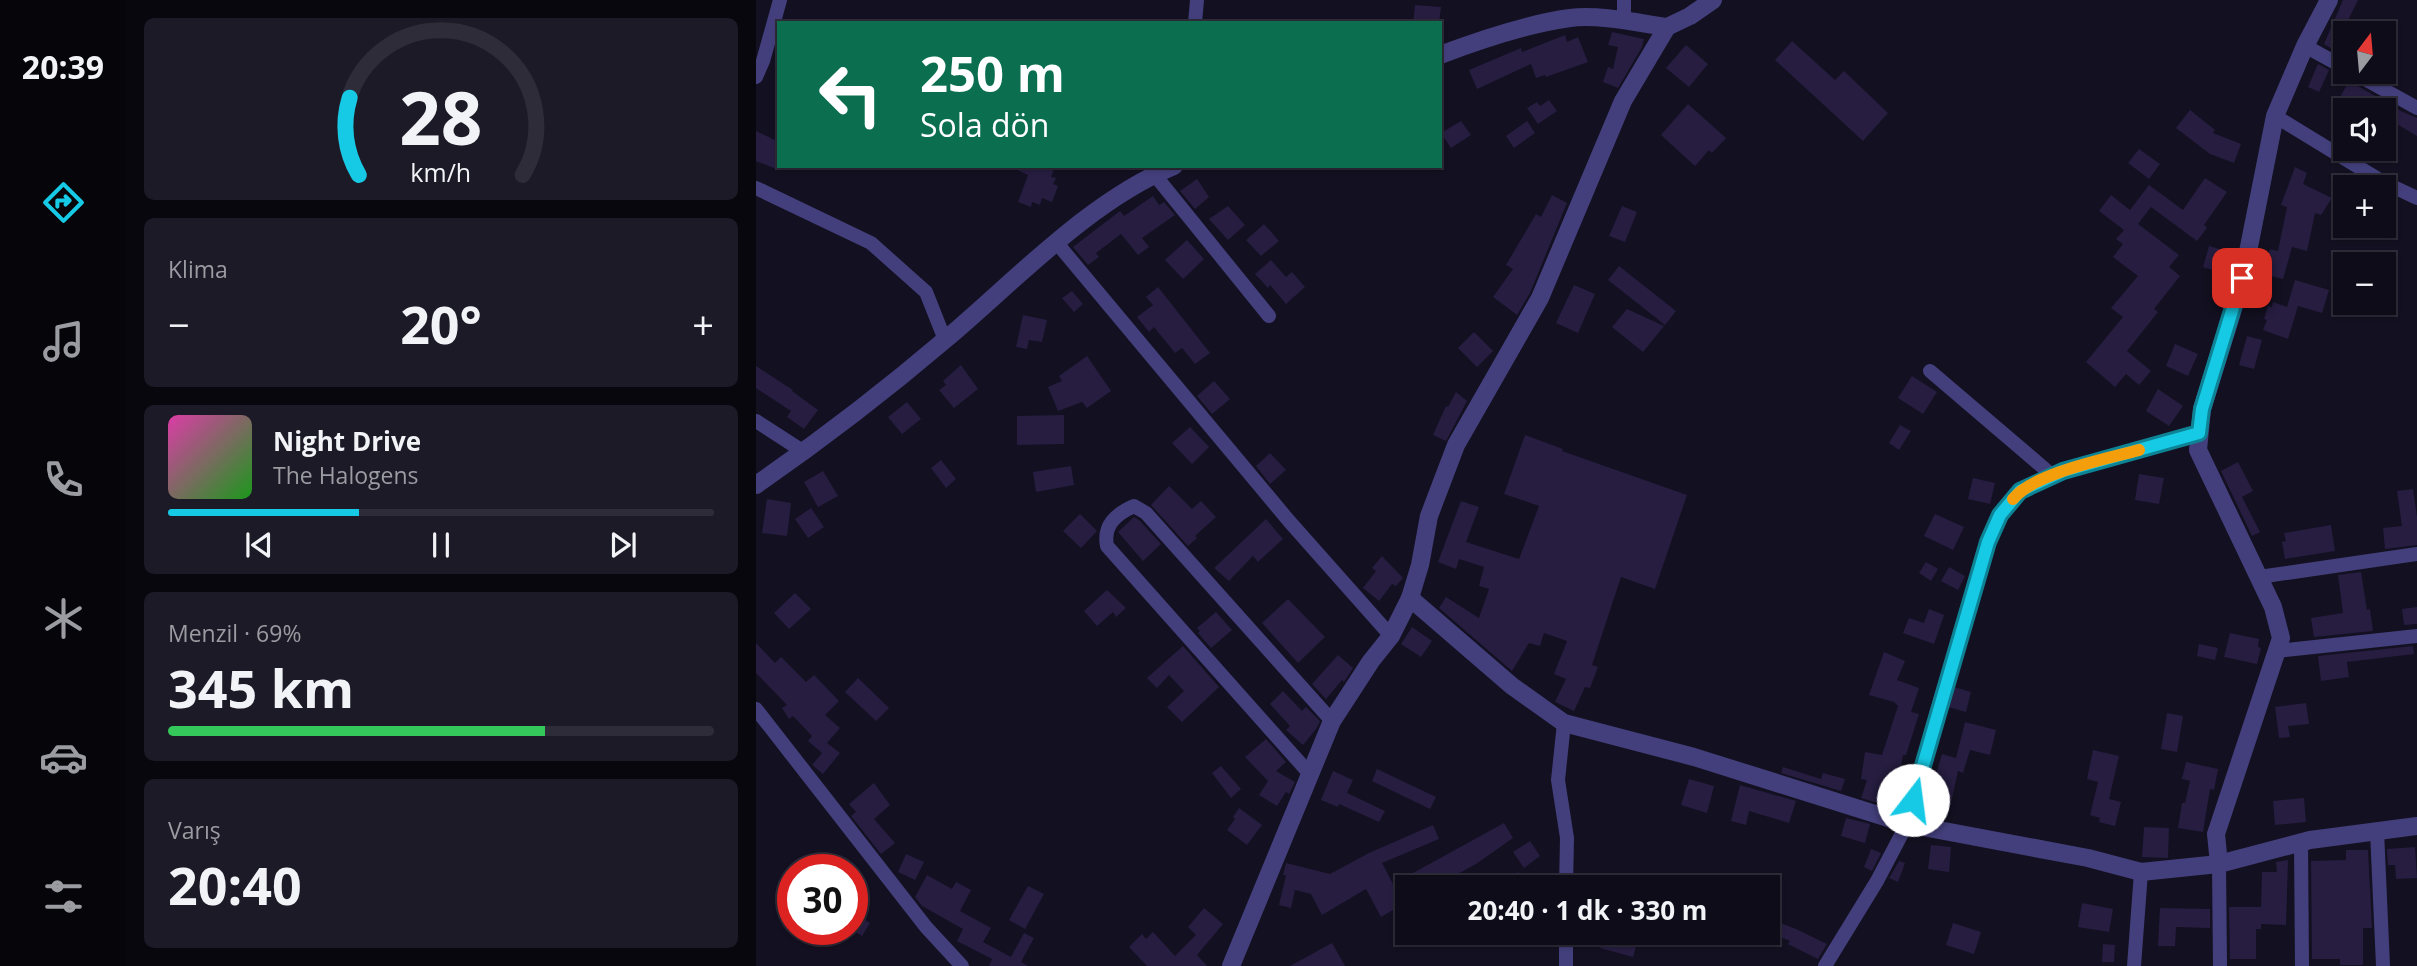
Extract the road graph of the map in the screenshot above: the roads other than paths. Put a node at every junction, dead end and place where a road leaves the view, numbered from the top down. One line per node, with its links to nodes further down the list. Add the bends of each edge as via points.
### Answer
1 (780, 0): 12 (street)
2 (1197, 0): 6 (street)
3 (1624, 0): 7 (street)
4 (1713, 0): 8 (street)
5 (2329, 0): 9 (street)
6 (1195, 21)
7 (1624, 21): 8 (street); 10 (street, via 1572,17 1493,36)
8 (1667, 27): 31 (street, via 1623,101 1540,298 1456,445 1429,516)
9 (2305, 46): 11 (street); 15 (street)
10 (1442, 54)
11 (2333, 61)
12 (756, 77)
13 (2374, 84): 14 (street)
14 (2417, 108)
15 (2275, 116): 19 (street); 25 (street, via 2242,278 2202,409)
16 (1169, 168): 17 (street)
17 (1154, 174): 20 (street); 21 (street)
18 (756, 188): 22 (street, via 871,243 926,292)
19 (2417, 198)
20 (1056, 242): 22 (street); 32 (street)
21 (1269, 316)
22 (945, 340): 26 (street)
23 (1930, 371): 27 (street)
24 (756, 421): 26 (street)
25 (2199, 433): 27 (street); 30 (street, via 2198,450)
26 (804, 452): 28 (street)
27 (2053, 476): 39 (street, via 2020,491 1992,533)
28 (756, 485)
29 (2417, 554): 30 (street)
30 (2259, 577): 34 (street, via 2281,638)
31 (1410, 598): 32 (street); 37 (street, via 1511,686)
32 (1391, 636): 36 (street)
33 (2417, 636): 34 (street)
34 (2277, 651): 43 (street, via 2216,834)
35 (756, 709): 47 (street, via 926,927)
36 (1332, 721): 38 (street); 38 (street, via 1146,513 1134,506 1115,516 1105,536 1107,546)
37 (1564, 723): 39 (street, via 1694,757); 45 (street, via 1558,780 1567,838)
38 (1309, 773): 48 (street)
39 (1906, 824): 44 (street); 50 (street)
40 (2417, 825): 41 (street)
41 (2377, 831): 42 (street); 54 (street)
42 (2301, 842): 43 (street); 53 (street)
43 (2219, 864): 44 (street); 52 (street)
44 (2141, 872): 51 (street)
45 (1566, 875)
46 (1566, 945): 49 (street)
47 (962, 966)
48 (1231, 966)
49 (1566, 966)
50 (1825, 966)
51 (2134, 966)
52 (2220, 966)
53 (2302, 966)
54 (2383, 966)

